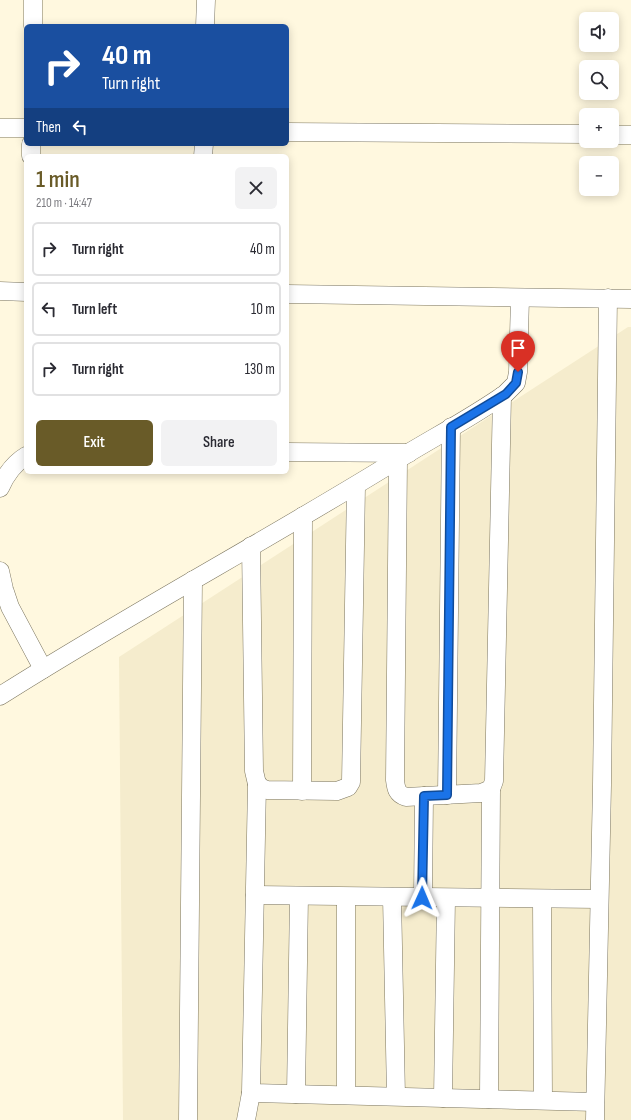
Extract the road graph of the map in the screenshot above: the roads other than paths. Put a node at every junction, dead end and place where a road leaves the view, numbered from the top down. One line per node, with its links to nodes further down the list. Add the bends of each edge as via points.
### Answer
1 (33, 0): 3 (street)
2 (206, 0): 4 (street)
3 (33, 24)
4 (205, 24)
5 (0, 128): 6 (street)
6 (24, 128)
7 (289, 132): 8 (street)
8 (579, 134)
9 (619, 135): 10 (street)
10 (631, 135)
11 (0, 291): 12 (street)
12 (24, 292)
13 (289, 294): 14 (street)
14 (520, 298): 15 (street); 17 (street, via 517,378 516,383)
15 (608, 298): 16 (street); 43 (street)
16 (631, 298)
17 (502, 396): 18 (street); 31 (street, via 494,781)
18 (451, 427): 20 (street); 33 (street)
19 (289, 452): 20 (street)
20 (404, 456): 22 (street); 34 (street, via 395,780 397,791 401,795)
21 (24, 458): 23 (street, via 14,465)
22 (356, 486): 24 (street); 32 (street, via 351,782 348,787 337,791)
23 (0, 488)
24 (303, 516): 25 (street); 32 (street)
25 (251, 546): 27 (street); 30 (street, via 254,771)
26 (0, 571): 28 (street, via 10,607)
27 (193, 580): 28 (street); 52 (street)
28 (43, 669): 29 (street)
29 (0, 696)
30 (257, 784): 32 (street, via 267,790); 35 (street)
31 (491, 789): 33 (street, via 481,793); 41 (street)
32 (302, 791)
33 (447, 795): 34 (street)
34 (424, 796): 39 (street)
35 (255, 895): 36 (street); 44 (street)
36 (299, 896): 37 (street); 45 (street)
37 (346, 897): 38 (street); 46 (street)
38 (392, 897): 39 (street); 47 (street)
39 (422, 898): 40 (street)
40 (446, 898): 41 (street); 48 (street)
41 (490, 899): 42 (street); 49 (street)
42 (542, 899): 43 (street); 50 (street)
43 (599, 899): 51 (street)
44 (251, 1093): 45 (street); 53 (street)
45 (296, 1094): 46 (street)
46 (346, 1095): 47 (street)
47 (396, 1096): 48 (street)
48 (443, 1098): 49 (street)
49 (489, 1099): 50 (street)
50 (543, 1100): 51 (street)
51 (595, 1102): 54 (street)
52 (188, 1120)
53 (246, 1120)
54 (595, 1120)

